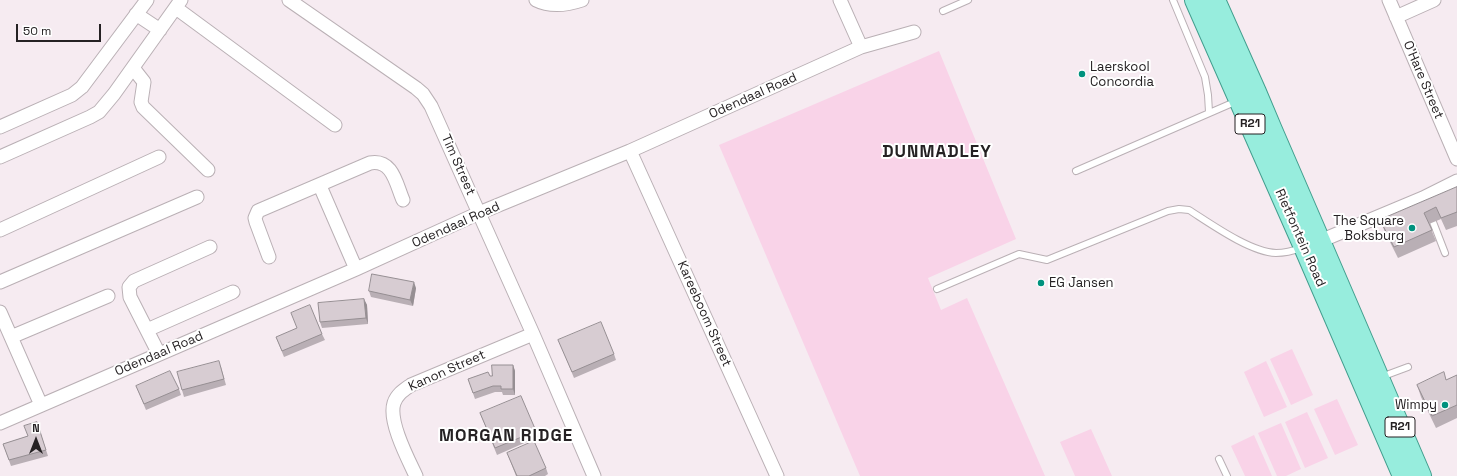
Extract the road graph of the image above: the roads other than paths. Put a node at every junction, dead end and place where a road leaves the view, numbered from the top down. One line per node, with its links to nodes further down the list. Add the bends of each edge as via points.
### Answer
1 (147, 0): 14 (street)
2 (289, 0): 35 (street, Tim Street, via 423,94 432,106)
3 (536, 0): 4 (street, via 544,4 565,4)
4 (582, 0)
5 (840, 0): 18 (street)
6 (968, 0): 13 (lane)
7 (1173, 0): 22 (lane, via 1205,77)
8 (1195, 0): 21 (main road, Rietfontein Road / R21)
9 (1215, 0): 20 (main road, Rietfontein Road / R21)
10 (1389, 0): 15 (street, O'Hare Street)
11 (1434, 0): 15 (street)
12 (178, 4): 16 (street); 23 (street)
13 (943, 11)
14 (136, 14): 16 (street); 24 (street, via 82,87 72,95)
15 (1396, 17): 28 (street, O'Hare Street)
16 (160, 30): 19 (street)
17 (914, 32): 18 (street, Odendaal Road)
18 (861, 47): 25 (street, Odendaal Road)
19 (133, 68): 26 (street, via 99,112); 29 (street, via 144,82 141,102 143,107)
20 (1256, 92): 21 (main road); 38 (main road, Rietfontein Road / R21)
21 (1239, 100): 22 (lane); 38 (main road, Rietfontein Road / R21)
22 (1209, 112): 30 (lane)
23 (335, 125)
24 (0, 127)
25 (630, 151): 35 (street, Odendaal Road); 59 (street, Kareeboom Street)
26 (0, 157)
27 (159, 157): 37 (street)
28 (1457, 159)
29 (208, 170)
30 (1076, 171)
31 (1457, 181): 38 (street, via 1424,202)
32 (320, 186): 34 (street, via 376,162 390,170); 41 (street, via 258,211 256,222); 42 (street)
33 (197, 197): 43 (street)
34 (403, 200)
35 (479, 213): 42 (street, Odendaal Road); 49 (street, Tim Street)
36 (1432, 222): 40 (lane)
37 (0, 230)
38 (1312, 244): 44 (lane, via 1286,252 1263,250 1189,210 1179,209 1168,211 1047,260 1019,254); 53 (main road, Rietfontein Road / R21)
39 (210, 247): 48 (street, via 134,281 129,288 130,297)
40 (1445, 253)
41 (270, 257)
42 (356, 269): 51 (street, Odendaal Road)
43 (0, 282)
44 (937, 289)
45 (233, 292): 48 (street)
46 (108, 296): 50 (street)
47 (0, 312): 50 (street)
48 (147, 330): 51 (street)
49 (533, 334): 57 (street, Kanon Street, via 411,385 399,394 394,403 393,413 402,444); 58 (street, Tim Street)
50 (11, 337): 54 (street)
51 (159, 354): 54 (street, Odendaal Road)
52 (1408, 367): 53 (lane)
53 (1371, 382): 61 (main road, Rietfontein Road / R21); 62 (main road, Rietfontein Road / R21)
54 (40, 405): 55 (street, Odendaal Road)
55 (0, 423)
56 (1219, 460): 60 (lane)
57 (416, 476)
58 (594, 476)
59 (777, 476)
60 (1227, 476)
61 (1403, 476)
62 (1421, 476)

